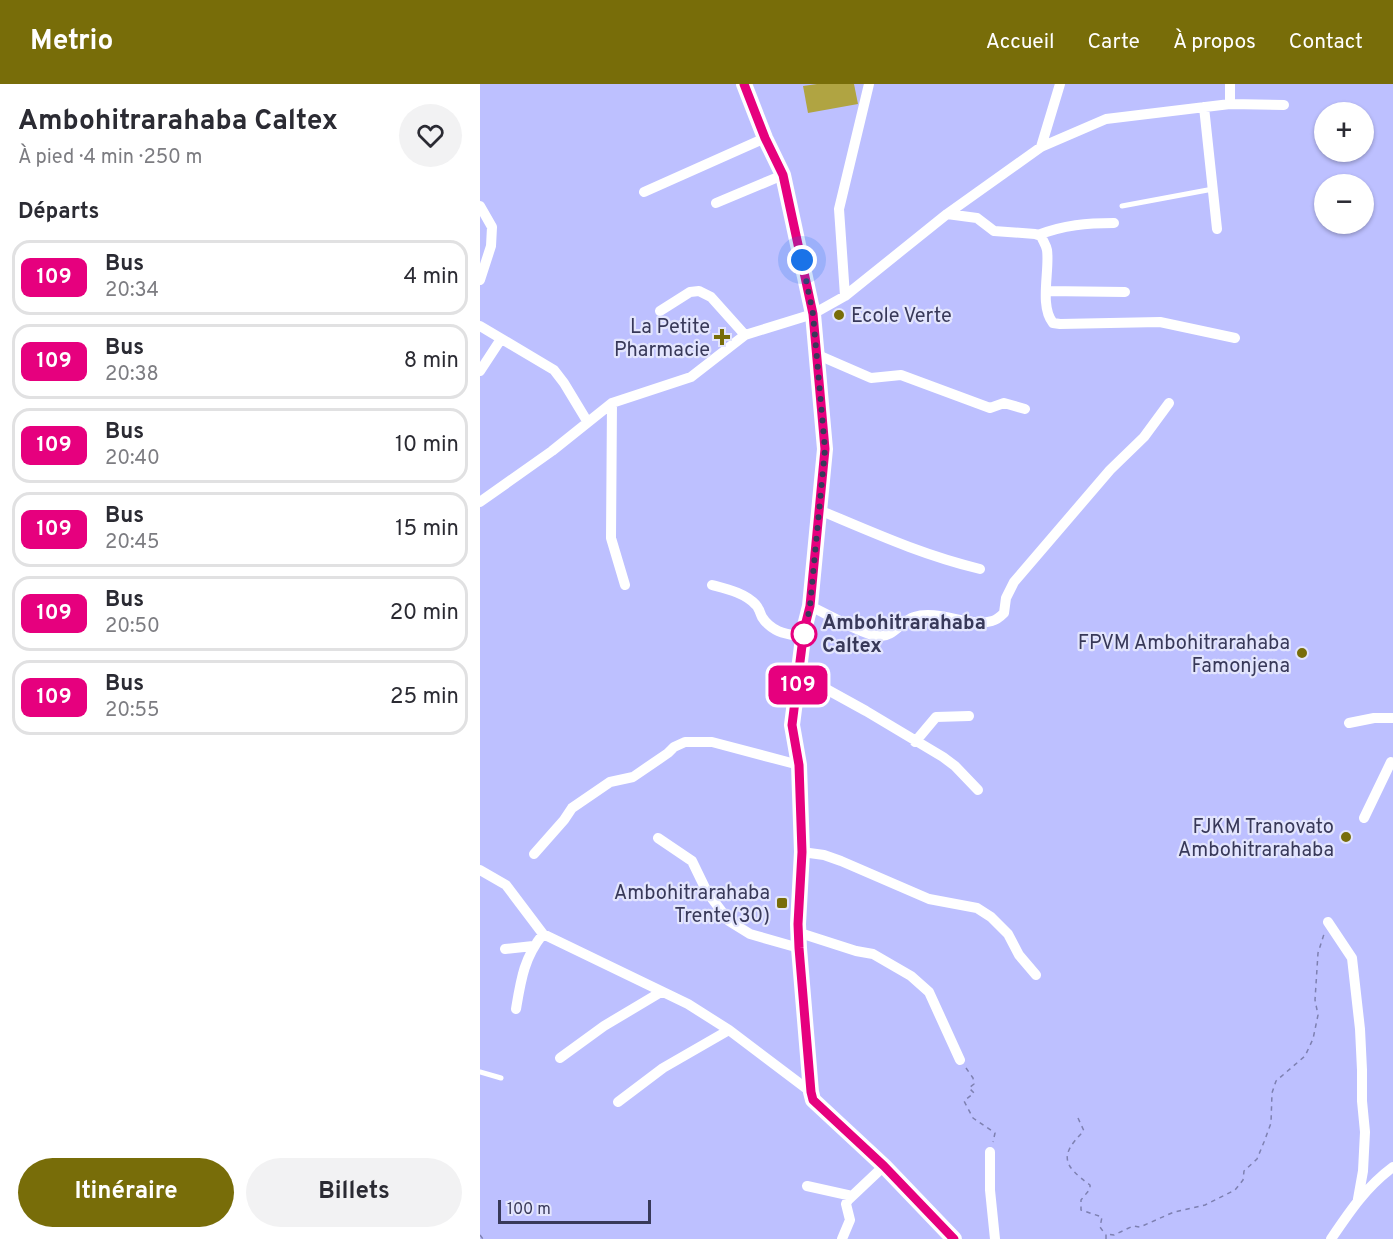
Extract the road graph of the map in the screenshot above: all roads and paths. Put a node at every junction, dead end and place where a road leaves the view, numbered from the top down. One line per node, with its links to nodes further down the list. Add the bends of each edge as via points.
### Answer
1 (744, 84): 8 (street)
2 (869, 84): 23 (street, via 839,209)
3 (1060, 84): 9 (street)
4 (1230, 84): 5 (street)
5 (1230, 104): 6 (street); 7 (street)
6 (1284, 105)
7 (1204, 107): 9 (street, via 1106,119); 11 (street)
8 (765, 138): 10 (street); 12 (street)
9 (1041, 147): 16 (street)
10 (783, 175): 13 (street); 25 (street)
11 (1214, 189): 15 (lane); 18 (street)
12 (644, 192)
13 (716, 203)
14 (480, 206): 20 (street, via 492,227 491,246)
15 (1122, 207)
16 (947, 214): 19 (street, via 977,218 994,231); 23 (street)
17 (1114, 223): 19 (street, via 1059,227)
18 (1216, 229)
19 (1038, 235): 21 (street, via 1047,248)
20 (480, 280)
21 (1046, 291): 22 (street); 28 (street, via 1050,320 1057,324 1160,322)
22 (1125, 292)
23 (845, 296): 25 (street)
24 (660, 311): 27 (street, via 690,292 699,291 711,297)
25 (813, 314): 27 (street); 30 (street)
26 (480, 326): 29 (street)
27 (745, 335): 32 (street, via 691,377)
28 (1235, 338)
29 (501, 339): 31 (street); 35 (street, via 554,370)
30 (818, 355): 34 (street, via 871,378 900,375 990,408 1004,403); 37 (street, via 825,449)
31 (480, 371)
32 (612, 403): 35 (street); 39 (street, via 611,538)
33 (1169, 403): 41 (street, via 1144,437 1110,470 1014,582 1004,613 993,621 914,617 880,637)
34 (1025, 409)
35 (587, 421): 36 (street)
36 (480, 502)
37 (819, 510): 38 (street, via 891,541); 41 (street)
38 (980, 569)
39 (625, 585)
40 (712, 585): 42 (street, via 736,592 757,605 771,629)
41 (810, 606): 42 (street)
42 (804, 637): 43 (street)
43 (799, 674): 47 (street); 49 (street, via 792,725)
44 (969, 716): 47 (street, via 936,717)
45 (1393, 718): 46 (street)
46 (1348, 723)
47 (915, 742): 50 (street, via 955,766)
48 (1392, 760): 51 (street)
49 (799, 765): 53 (street); 54 (street, via 712,742 685,742 633,777 610,782 572,807)
50 (978, 790)
51 (1365, 818)
52 (658, 838): 58 (street, via 692,861 707,892 729,921 750,934)
53 (802, 852): 58 (street); 61 (street, via 841,861 929,899 977,908 1008,934)
54 (534, 854)
55 (480, 870): 57 (street, via 506,885)
56 (1328, 922): 77 (street, via 1352,958 1360,1029 1365,1132); 78 (path, via 1318,953 1318,1015 1313,1039 1305,1056 1276,1082 1264,1142 1257,1159 1244,1171 1243,1180 1235,1190 1205,1205 1174,1212 1114,1235)
57 (543, 934): 59 (street); 62 (street)
58 (799, 941): 66 (street, via 873,954 911,976 929,992); 69 (street)
59 (533, 946): 60 (street); 63 (street, via 523,969)
60 (505, 949)
61 (1036, 975)
62 (661, 992): 64 (street); 65 (street)
63 (516, 1009)
64 (729, 1030): 69 (street); 70 (street, via 663,1068)
65 (560, 1058)
66 (960, 1060): 72 (path, via 974,1084 969,1088 974,1093 964,1101 973,1118 995,1133)
67 (480, 1072): 68 (lane)
68 (501, 1078)
69 (811, 1092): 73 (street, via 813,1100)
70 (618, 1102)
71 (1078, 1118): 78 (path, via 1084,1131 1073,1144 1067,1162 1090,1185 1081,1200 1081,1210 1102,1217 1100,1227)
72 (990, 1152): 83 (street)
73 (884, 1166): 76 (street); 82 (street)
74 (1393, 1167): 77 (street)
75 (807, 1186): 76 (street)
76 (852, 1196): 81 (street, via 846,1204 850,1220)
77 (1358, 1199): 85 (street)
78 (1106, 1234): 84 (path)
79 (480, 1235): 80 (path)
80 (483, 1239)
81 (842, 1239)
82 (954, 1239)
83 (995, 1239)
84 (1106, 1239)
85 (1331, 1239)

